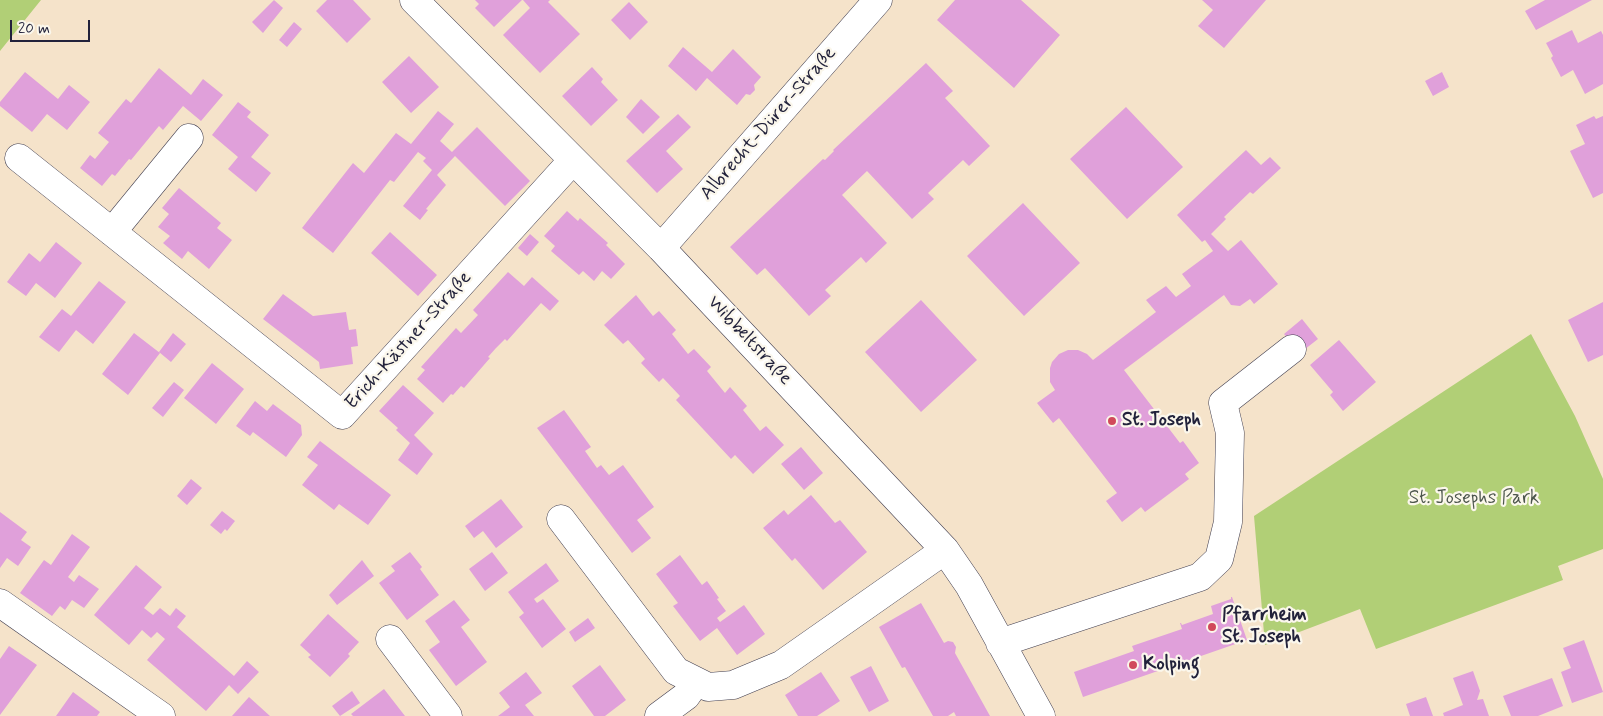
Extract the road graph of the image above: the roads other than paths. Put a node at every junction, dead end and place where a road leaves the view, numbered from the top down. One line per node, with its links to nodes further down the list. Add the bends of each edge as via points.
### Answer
1 (414, 0): 5 (street, Wibbeltstraße)
2 (878, 0): 7 (street, Albrecht-Dürer-Straße)
3 (189, 138): 6 (street)
4 (19, 158): 6 (street, Erich-Kästner-Straße)
5 (573, 160): 6 (street, Erich-Kästner-Straße, via 342,415); 7 (street, Wibbeltstraße)
6 (112, 232)
7 (661, 248): 10 (street, Wibbeltstraße)
8 (1292, 350): 13 (street, via 1223,403 1230,433 1228,522 1219,559 1200,577)
9 (560, 519): 14 (street, via 676,671)
10 (945, 550): 13 (street, Wibbeltstraße); 14 (street, via 781,665 733,685 708,687)
11 (0, 603): 15 (street)
12 (390, 639): 16 (street)
13 (1000, 642): 18 (street, Wibbeltstraße)
14 (696, 682): 17 (street, via 686,696)
15 (161, 716)
16 (448, 716)
17 (659, 716)
18 (1041, 716)

